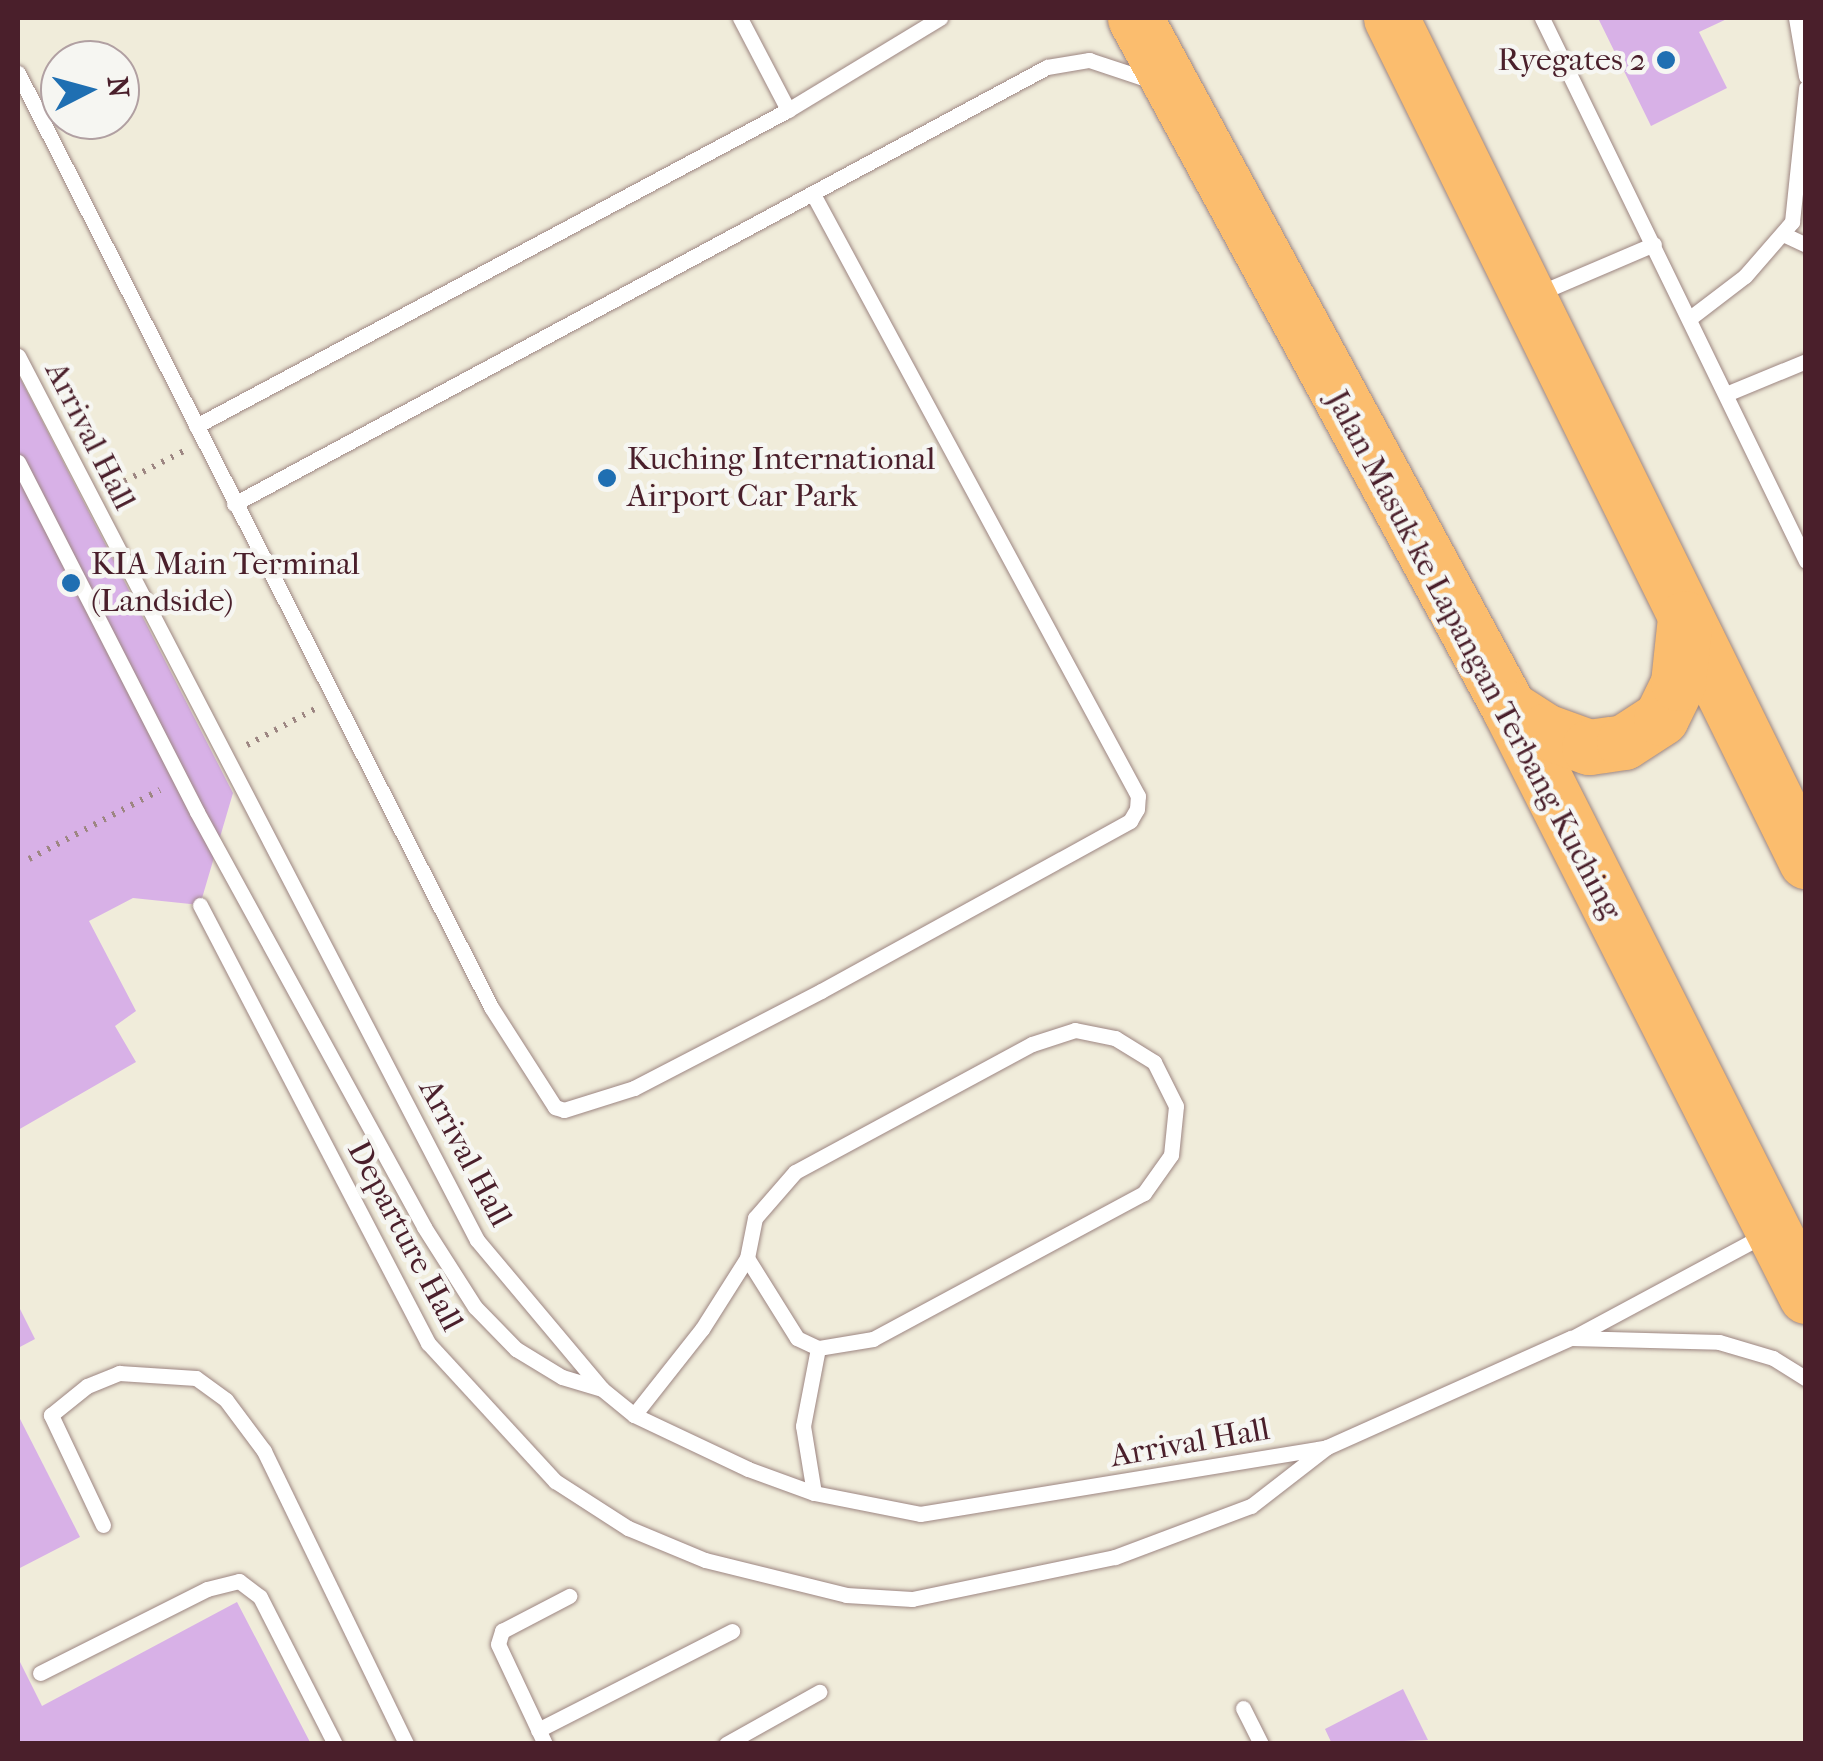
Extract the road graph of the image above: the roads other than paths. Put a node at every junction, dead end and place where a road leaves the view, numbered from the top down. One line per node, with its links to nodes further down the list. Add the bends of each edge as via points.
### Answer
1 (740, 18): 11 (lane)
2 (940, 18): 11 (lane)
3 (1135, 18): 10 (highway, Jalan Masuk ke Lapangan Terbang Kuching)
4 (1390, 18): 16 (highway)
5 (1542, 18): 14 (lane)
6 (1796, 18): 8 (lane)
7 (18, 73): 21 (lane)
8 (1806, 76)
9 (1806, 88): 13 (lane)
10 (1176, 96): 12 (lane, via 1128,68 1090,60 1046,67); 26 (highway, Jalan Masuk ke Lapangan Terbang Kuching)
11 (788, 110): 21 (lane)
12 (814, 196): 23 (lane); 23 (lane, via 1138,796 1130,821 838,982 634,1088 574,1110 555,1108 491,1007)
13 (1785, 235): 15 (lane); 17 (lane)
14 (1654, 244): 16 (lane); 17 (lane)
15 (1806, 245)
16 (1533, 296): 25 (highway)
17 (1690, 318): 20 (lane)
18 (18, 356): 35 (lane, Arrival Hall, via 477,1240)
19 (1806, 361): 20 (lane)
20 (1726, 394): 24 (lane)
21 (196, 426): 23 (lane)
22 (18, 462): 35 (lane, via 198,812 434,1243 475,1307 516,1349 562,1377)
23 (234, 504)
24 (1806, 560)
25 (1685, 618): 26 (highway, via 1678,683 1661,718 1624,742 1590,747 1545,731); 27 (highway)
26 (1509, 708): 29 (highway, Jalan Masuk ke Lapangan Terbang Kuching)
27 (1806, 861)
28 (200, 905): 37 (lane, Departure Hall, via 428,1343 555,1481 628,1528 705,1560 846,1595 912,1599 1045,1574 1191,1532 1290,1482)
29 (1787, 1222): 31 (highway, Jalan Masuk ke Lapangan Terbang Kuching); 32 (lane)
30 (746, 1258): 33 (lane, via 797,1338); 33 (lane, via 754,1218 795,1172 1032,1044 1075,1030 1115,1038 1154,1062 1176,1106 1170,1155 1144,1192 873,1339); 36 (lane, via 702,1329)
31 (1806, 1296)
32 (1571, 1338): 34 (lane, via 1720,1342 1772,1358); 37 (lane)
33 (818, 1348): 38 (lane, via 803,1426)
34 (1806, 1379)
35 (602, 1388): 36 (lane, Arrival Hall)
36 (634, 1415): 38 (lane, Arrival Hall)
37 (1327, 1447): 38 (lane, Arrival Hall, via 920,1514)
38 (814, 1493)
39 (103, 1525): 47 (lane, via 51,1415 87,1386 120,1373 196,1378 226,1400 264,1451)
40 (569, 1596): 45 (lane, via 502,1632 498,1644)
41 (732, 1631): 45 (lane)
42 (40, 1673): 46 (lane, via 207,1589 239,1582 260,1597)
43 (819, 1692): 48 (lane)
44 (1243, 1708): 49 (lane)
45 (541, 1737)
46 (335, 1744)
47 (406, 1744)
48 (726, 1744)
49 (1261, 1744)

